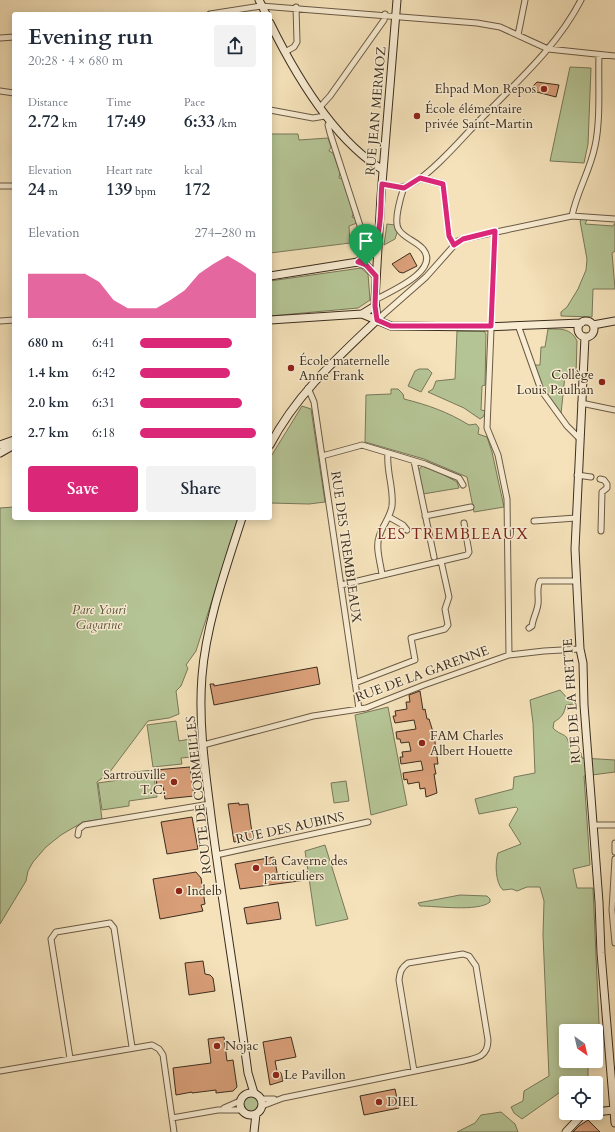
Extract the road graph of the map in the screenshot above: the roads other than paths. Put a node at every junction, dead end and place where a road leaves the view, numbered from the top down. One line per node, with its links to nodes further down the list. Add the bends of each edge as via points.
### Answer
1 (397, 0): 9 (main road, RUE JEAN MERMOZ)
2 (525, 0): 11 (street)
3 (581, 0): 14 (street)
4 (260, 3): 5 (street); 6 (street); 7 (main road)
5 (296, 7): 8 (street); 15 (street, via 297,42 294,47)
6 (219, 12)
7 (265, 12)
8 (385, 14): 9 (street); 20 (street, via 384,20)
9 (395, 15): 11 (street, via 489,24); 24 (main road, RUE JEAN MERMOZ)
10 (272, 27): 15 (main road)
11 (518, 35): 14 (street)
12 (12, 37): 13 (street)
13 (0, 38)
14 (548, 49): 16 (street); 25 (street)
15 (284, 52): 20 (main road)
16 (599, 55): 17 (street); 30 (street, via 596,144)
17 (615, 56)
18 (0, 91): 19 (street)
19 (12, 93)
20 (320, 107): 22 (main road)
21 (272, 110): 22 (street, via 313,118)
22 (325, 116): 23 (main road)
23 (330, 122): 24 (main road, via 372,163); 34 (street, via 330,133)
24 (383, 170): 26 (main road, RUE JEAN MERMOZ)
25 (420, 178): 29 (street); 35 (street, via 443,184 449,236)
26 (382, 184): 29 (street); 33 (main road, RUE JEAN MERMOZ)
27 (0, 186): 28 (street)
28 (12, 186)
29 (404, 188): 39 (street, via 397,222 398,229 423,249 427,256 426,264 416,277)
30 (572, 216): 31 (street); 32 (street)
31 (615, 219)
32 (495, 231): 35 (street, via 463,239); 50 (street)
33 (378, 238): 36 (main road, via 370,252); 38 (main road, RUE JEAN MERMOZ)
34 (365, 241)
35 (454, 245): 43 (street, via 426,277)
36 (358, 262): 37 (main road); 38 (main road, via 366,265)
37 (272, 276)
38 (376, 276): 39 (main road, RUE JEAN MERMOZ)
39 (375, 303): 40 (main road); 43 (main road, RUE JEAN MERMOZ)
40 (362, 314): 42 (main road); 43 (main road)
41 (12, 320): 44 (street)
42 (272, 320)
43 (377, 320): 50 (main road, via 391,326); 53 (main road)
44 (0, 321)
45 (615, 321): 49 (main road)
46 (581, 323): 47 (main road); 49 (main road, via 589,322); 51 (main road)
47 (560, 324): 48 (main road); 51 (main road)
48 (518, 325): 50 (main road); 56 (street, via 541,390)
49 (593, 325): 52 (main road, via 593,332)
50 (491, 326): 87 (street, via 487,428 498,454 507,499)
51 (578, 331): 52 (main road)
52 (586, 337): 54 (main road, RUE DE LA FRETTE)
53 (308, 388): 58 (main road, via 285,418); 65 (street, RUE DES TREMBLEAUX, via 314,402)
54 (581, 403): 55 (street); 56 (main road, RUE DE LA FRETTE)
55 (615, 410)
56 (579, 438): 67 (main road, RUE DE LA FRETTE)
57 (0, 439): 59 (main road)
58 (272, 441)
59 (12, 442)
60 (12, 443): 62 (main road)
61 (12, 443): 63 (main road)
62 (0, 446)
63 (0, 452)
64 (388, 453): 65 (street, via 362,445); 66 (street); 73 (street, via 387,465 393,492)
65 (322, 456): 84 (street, RUE DES TREMBLEAUX)
66 (414, 461): 70 (street, via 459,478); 72 (street)
67 (577, 475): 68 (street); 74 (main road, RUE DE LA FRETTE)
68 (591, 477)
69 (600, 479): 79 (street, via 607,484 607,488 602,492)
70 (463, 486)
71 (471, 507): 72 (street)
72 (425, 516): 80 (street)
73 (389, 517): 78 (street); 82 (street, via 378,538)
74 (576, 518): 76 (street); 83 (main road, RUE DE LA FRETTE)
75 (241, 520): 90 (main road, ROUTE DE CORMEILLES, via 206,641 202,678)
76 (534, 521)
77 (464, 523): 81 (street, via 469,552 467,555)
78 (407, 530)
79 (601, 531)
80 (434, 557)
81 (442, 561): 82 (street); 88 (street, via 449,596 445,609 448,625 445,629 411,638 415,660)
82 (382, 574): 84 (street)
83 (576, 581): 85 (street, via 540,582 538,604 532,626); 86 (main road, RUE DE LA FRETTE)
84 (341, 585): 88 (street, RUE DES TREMBLEAUX)
85 (528, 628)
86 (580, 649): 87 (street, RUE DE LA GARENNE); 93 (main road, RUE DE LA FRETTE)
87 (509, 655): 89 (street, RUE DE LA GARENNE)
88 (355, 683): 89 (street, RUE DES TREMBLEAUX)
89 (360, 709): 90 (street, RUE DE LA GARENNE, via 313,716)
90 (203, 744): 91 (main road, ROUTE DE CORMEILLES)
91 (210, 804): 95 (street, via 84,825 79,829); 98 (main road, ROUTE DE CORMEILLES)
92 (368, 822): 98 (street, RUE DES AUBINS)
93 (593, 825): 94 (street); 112 (main road, RUE DE LA FRETTE)
94 (615, 825)
95 (78, 835)
96 (615, 843): 97 (street)
97 (615, 852)
98 (216, 856): 105 (main road, ROUTE DE CORMEILLES)
99 (615, 859): 100 (street, via 612,910)
100 (615, 943)
101 (132, 1047): 102 (street); 102 (street, via 114,928 110,923 100,924 56,932 52,939); 116 (street, via 152,1045 163,1055)
102 (70, 1058): 103 (street)
103 (0, 1071)
104 (414, 1071): 104 (street, via 399,980 400,972 408,963 462,954 468,956 476,966 488,1040 487,1051 478,1058); 109 (street)
105 (248, 1073): 106 (main road, ROUTE DE CORMEILLES); 107 (main road, ROUTE DE CORMEILLES)
106 (254, 1093): 107 (main road); 109 (main road)
107 (246, 1094): 108 (main road)
108 (240, 1101): 110 (street); 111 (main road)
109 (262, 1103): 114 (main road)
110 (218, 1110): 111 (street); 116 (street)
111 (242, 1110): 115 (main road)
112 (614, 1110): 113 (main road); 118 (main road, RUE DE LA FRETTE)
113 (603, 1111)
114 (256, 1114): 115 (main road); 120 (main road)
115 (248, 1115): 120 (main road)
116 (172, 1118): 119 (street)
117 (577, 1120): 121 (main road)
118 (615, 1123)
119 (174, 1132)
120 (254, 1132)
121 (566, 1132)

